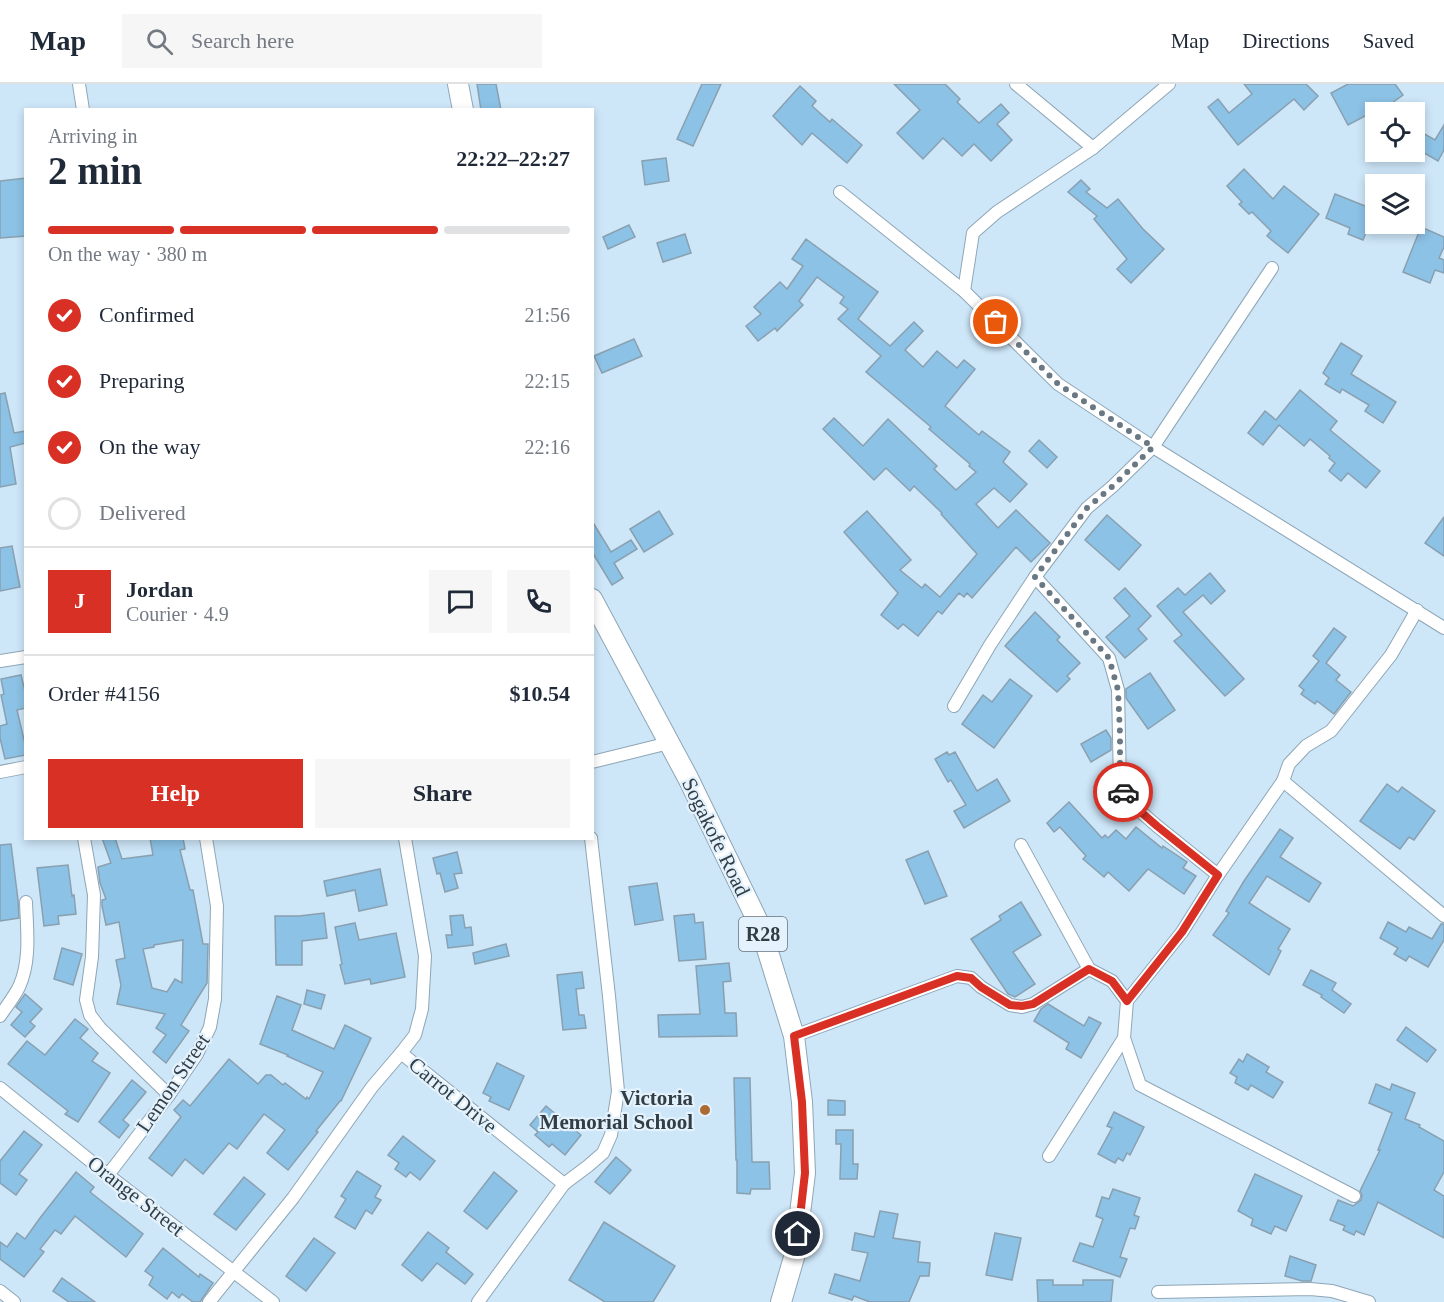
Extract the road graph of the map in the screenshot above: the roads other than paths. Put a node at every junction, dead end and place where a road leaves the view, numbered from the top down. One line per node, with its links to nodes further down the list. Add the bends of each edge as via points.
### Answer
1 (79, 84): 5 (street)
2 (458, 84): 6 (main road)
3 (1016, 84): 7 (street)
4 (1169, 84): 7 (street)
5 (83, 108)
6 (463, 108)
7 (1093, 148): 10 (street, via 997,212 973,233)
8 (840, 192): 10 (street)
9 (1272, 268): 11 (street)
10 (964, 291): 11 (street, via 1058,384)
11 (1153, 447): 12 (street, via 1087,508); 14 (street)
12 (1035, 577): 18 (street); 29 (street, via 1109,658 1118,690 1120,784 1126,799)
13 (594, 603): 19 (main road, Sogakofe Road / R28)
14 (1417, 610): 15 (street); 23 (street, via 1391,655 1331,731 1306,746 1289,764)
15 (1444, 628)
16 (24, 657): 17 (street)
17 (0, 661)
18 (954, 706)
19 (669, 743): 20 (street); 35 (main road, Sogakofe Road / R28, via 760,926)
20 (594, 762)
21 (24, 767): 22 (street)
22 (0, 772)
23 (1283, 781): 29 (street); 31 (street)
24 (84, 840): 39 (street, via 94,896 86,1000 90,1015)
25 (207, 840): 39 (street, Lemon Street, via 217,906 215,999 210,1027)
26 (405, 840): 37 (street, Carrot Drive, via 425,956 422,1009 415,1035)
27 (591, 840): 42 (street, via 618,1091 611,1135 603,1153)
28 (1021, 845): 32 (street)
29 (1218, 875): 33 (street, via 1182,932)
30 (26, 902): 34 (street, via 28,947 23,971 19,988)
31 (1444, 916)
32 (1089, 969): 33 (street, via 1112,981); 35 (street, via 1033,1004 1022,1006 1010,1005 971,978 957,976)
33 (1127, 1001): 36 (street)
34 (0, 1016)
35 (794, 1036): 51 (main road, Sogakofe Road / R28, via 805,1173 795,1254)
36 (1124, 1038): 40 (street); 43 (street, via 1140,1085)
37 (401, 1053): 42 (street, Carrot Drive); 44 (street, via 293,1198)
38 (0, 1088): 41 (street, Orange Street)
39 (169, 1095): 41 (street, Lemon Street)
40 (1049, 1156)
41 (108, 1175): 44 (street, Orange Street)
42 (564, 1184): 50 (street)
43 (1354, 1196)
44 (232, 1272): 48 (street); 49 (street, Orange Street)
45 (0, 1291): 47 (street)
46 (1158, 1292): 52 (street, via 1310,1289)
47 (14, 1302)
48 (209, 1302)
49 (273, 1302)
50 (478, 1302)
51 (781, 1302)
52 (1369, 1302)

